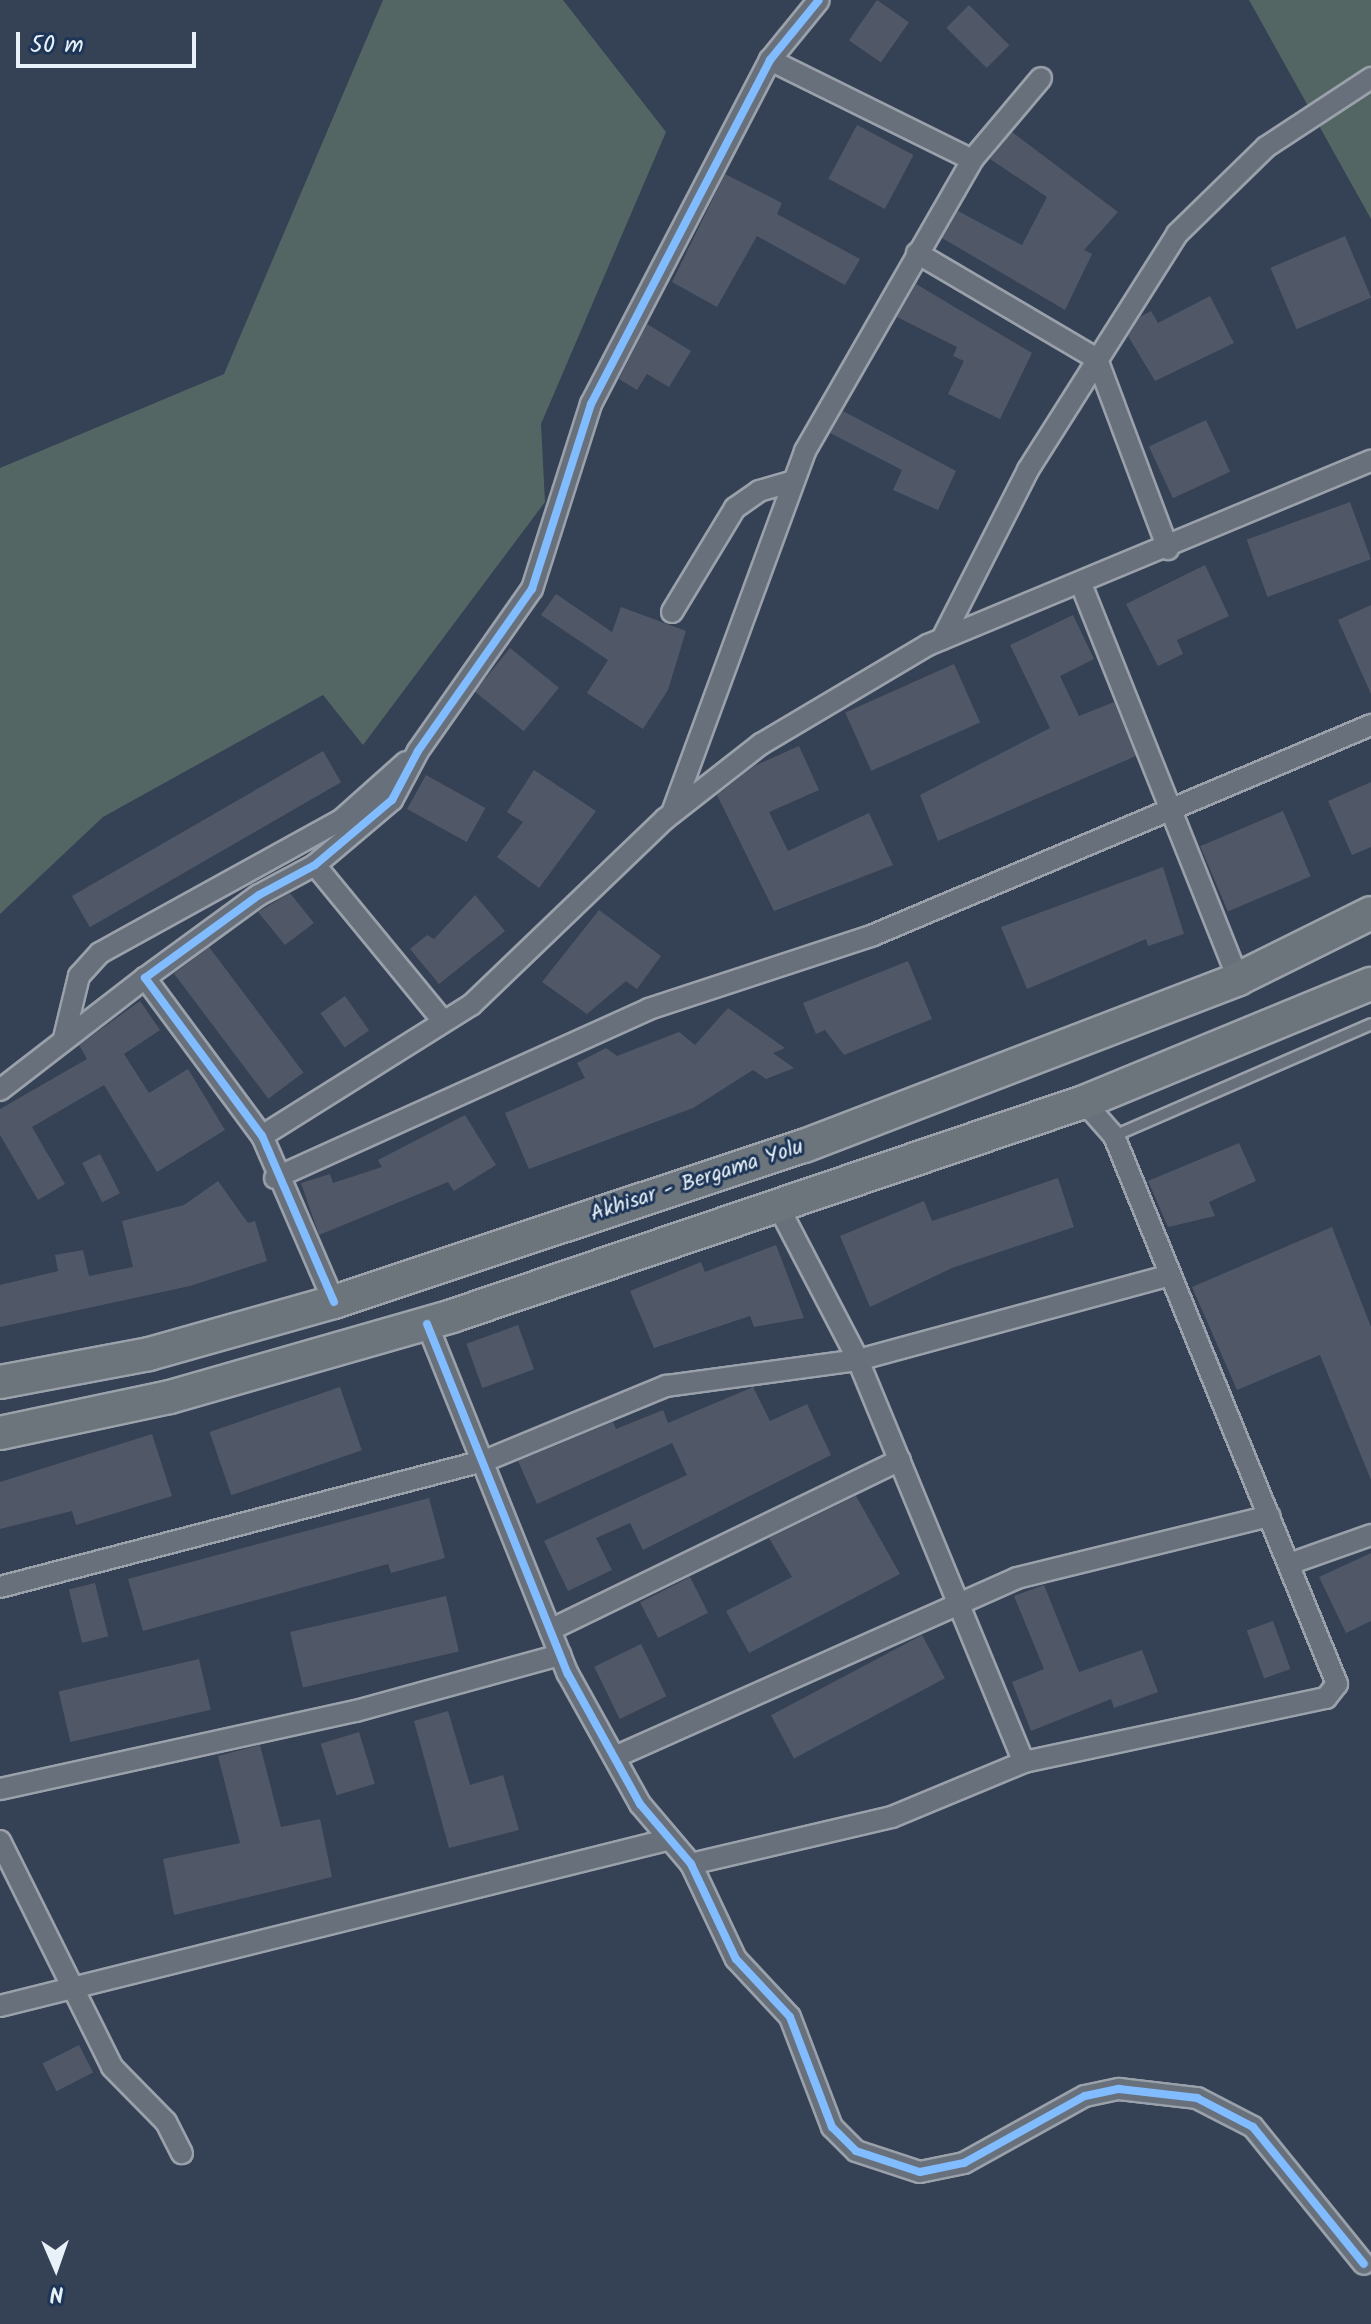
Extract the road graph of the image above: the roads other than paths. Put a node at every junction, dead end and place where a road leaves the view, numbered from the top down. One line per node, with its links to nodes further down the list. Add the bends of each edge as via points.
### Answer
1 (819, 0): 2 (street)
2 (770, 60): 5 (street); 15 (street, via 591,404 532,589)
3 (1041, 78): 5 (street)
4 (1371, 78): 7 (street, via 1266,147 1177,234)
5 (972, 160): 6 (street)
6 (917, 253): 7 (street); 9 (street)
7 (1097, 359): 10 (street); 13 (street, via 1028,470)
8 (1371, 461): 10 (street)
9 (793, 481): 12 (street, via 759,491 735,508); 17 (street)
10 (1168, 549): 11 (street)
11 (1081, 584): 13 (street); 16 (street)
12 (672, 612)
13 (942, 639): 17 (street, via 761,744)
14 (1371, 725): 16 (street)
15 (418, 751): 18 (street, via 392,800); 25 (street, via 341,820 100,953 79,976)
16 (1172, 809): 21 (street); 30 (street, via 871,936 649,1009)
17 (672, 814): 23 (street, via 471,1005)
18 (315, 865): 20 (street, via 259,895); 23 (street)
19 (1371, 913): 21 (main road, Akhisar - Bergama Yolu)
20 (145, 978): 25 (street); 28 (street)
21 (1238, 979): 33 (main road, Akhisar - Bergama Yolu, via 804,1146)
22 (1371, 984): 27 (main road)
23 (443, 1021): 28 (street)
24 (1371, 1024): 29 (lane)
25 (64, 1038): 26 (street)
26 (0, 1090)
27 (1084, 1102): 29 (street); 31 (main road)
28 (262, 1136): 30 (street)
29 (1114, 1136): 32 (street)
30 (275, 1178): 33 (street)
31 (778, 1206): 34 (main road); 35 (street)
32 (1170, 1275): 35 (street); 40 (street)
33 (334, 1302): 36 (main road, Akhisar - Bergama Yolu, via 149,1354)
34 (427, 1324): 37 (main road, via 170,1397); 38 (street)
35 (858, 1360): 38 (street, via 666,1386); 39 (street)
36 (0, 1382)
37 (0, 1433)
38 (487, 1460): 43 (street); 45 (street)
39 (900, 1460): 44 (street); 45 (street)
40 (1269, 1516): 42 (street); 44 (street, via 1017,1578)
41 (1371, 1535): 42 (street)
42 (1289, 1564): 48 (street, via 1337,1684 1326,1698)
43 (0, 1587)
44 (959, 1603): 47 (street); 48 (street)
45 (550, 1630): 46 (street)
46 (560, 1655): 47 (street); 49 (street, via 356,1711)
47 (615, 1757): 50 (street)
48 (1024, 1762): 52 (street, via 892,1817)
49 (0, 1789)
50 (667, 1840): 52 (street); 53 (street)
51 (0, 1841): 53 (street)
52 (691, 1864): 56 (street, via 719,1931 790,2017 832,2127 856,2151 920,2172 964,2163 1085,2096 1119,2089 1197,2098 1253,2127)
53 (69, 1991): 54 (street); 55 (street, via 112,2067 166,2122)
54 (0, 2006)
55 (182, 2153)
56 (1364, 2264)

